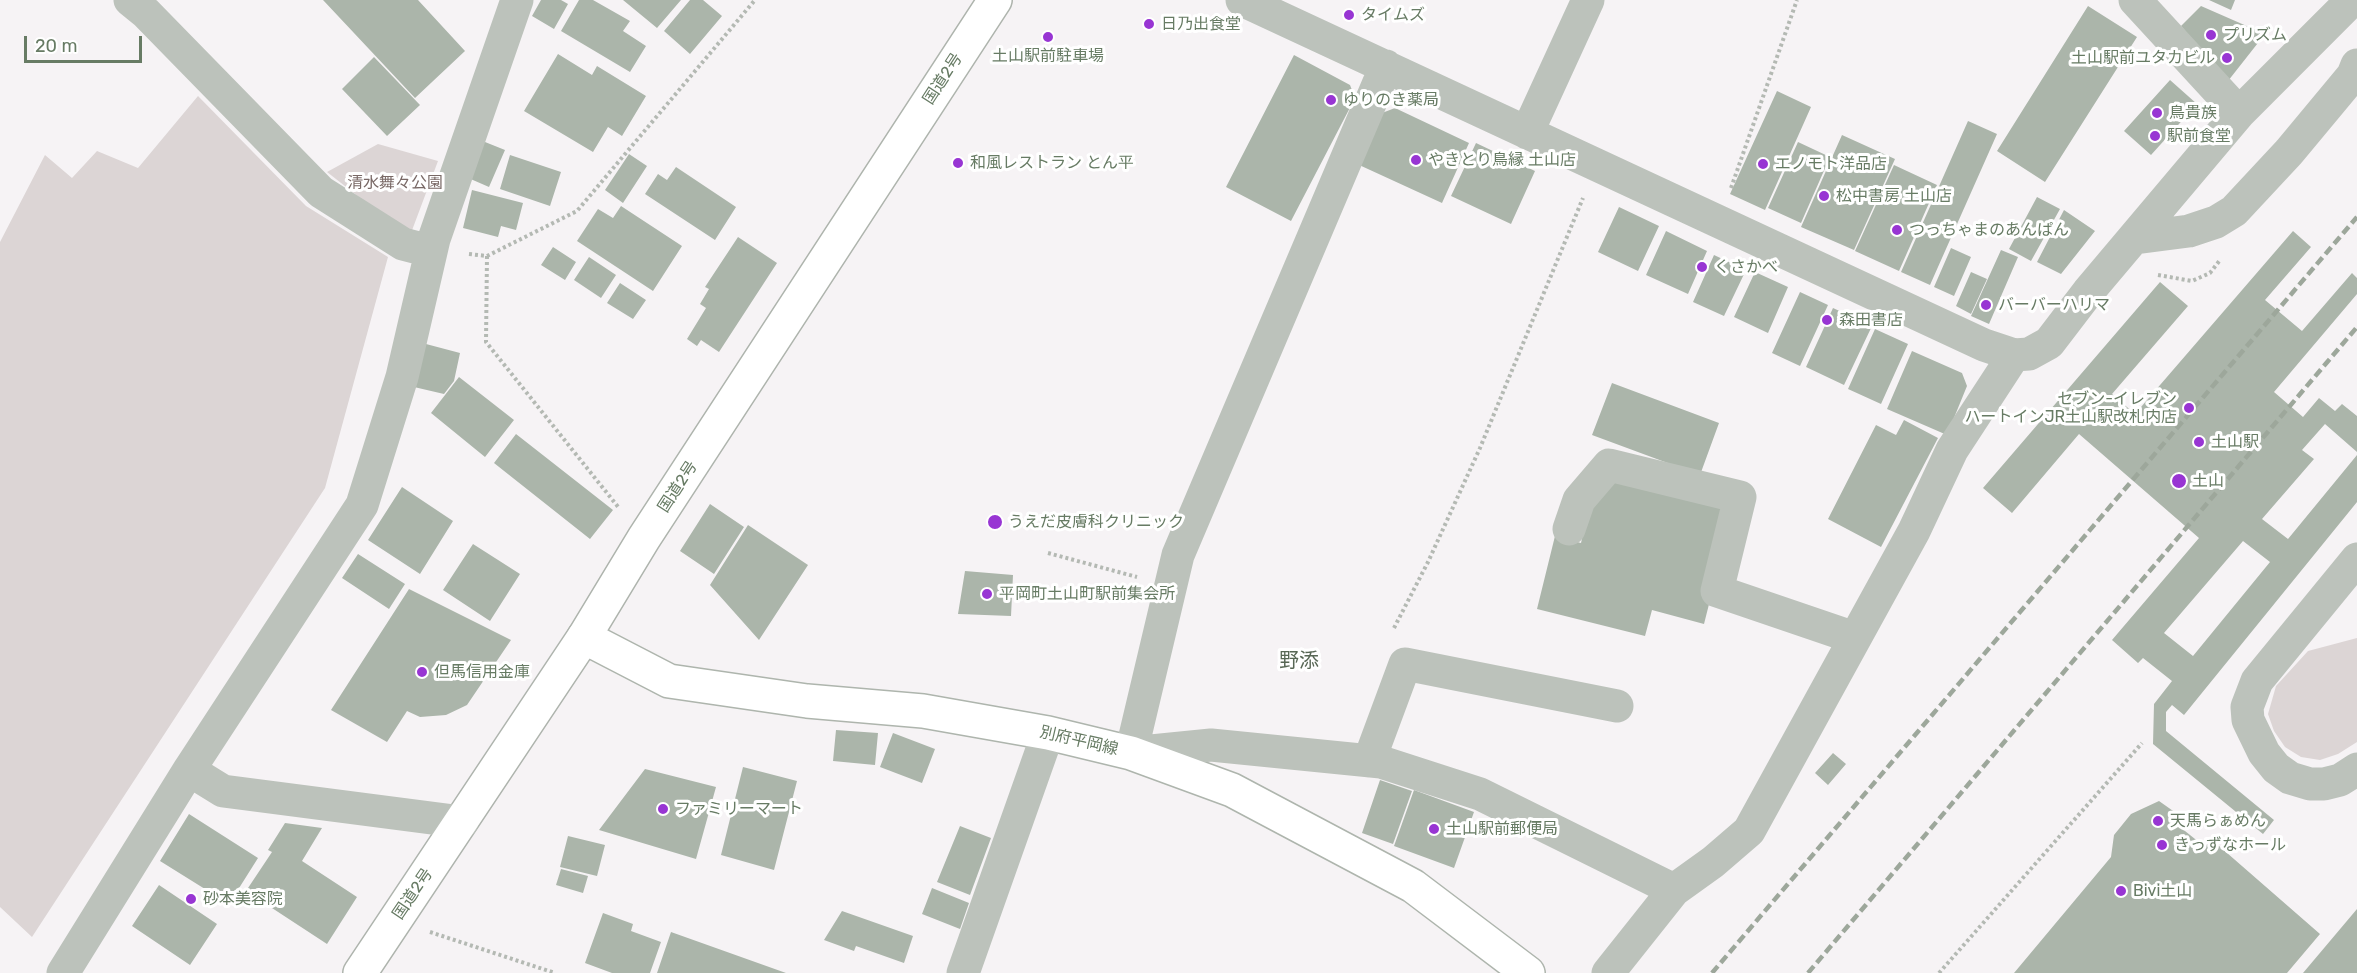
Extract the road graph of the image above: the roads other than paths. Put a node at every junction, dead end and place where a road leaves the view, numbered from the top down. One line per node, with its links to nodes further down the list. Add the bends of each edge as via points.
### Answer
1 (130, 0): 13 (street, via 321,192 403,244)
2 (517, 0): 13 (street)
3 (995, 0): 17 (main road, 国道2号, via 644,538)
4 (1242, 0): 9 (street)
5 (1588, 0): 11 (street)
6 (2135, 0): 10 (street)
7 (2350, 12): 10 (street)
8 (2357, 65): 12 (street, via 2353,75 2289,152 2234,211 2189,231)
9 (1386, 66): 11 (street); 21 (street, via 1178,555)
10 (2239, 113): 12 (street)
11 (1527, 133): 14 (street, via 1984,345)
12 (2135, 238): 14 (street, via 2049,343 2029,354)
13 (430, 251): 24 (street, via 402,377 362,504)
14 (2014, 355): 18 (street, via 1952,450 1914,531)
15 (1569, 529): 18 (street, via 1579,500 1609,465 1740,497 1717,591)
16 (2357, 559): 23 (street, via 2257,681 2247,707 2248,720 2264,753 2290,778 2324,784)
17 (584, 637): 20 (main road, 別府平岡線, via 669,681 807,701 922,711); 25 (main road, 国道2号)
18 (1855, 638): 26 (street, via 1749,831)
19 (1617, 706): 22 (street, via 1405,664)
20 (1048, 733): 21 (main road, 別府平岡線); 29 (street)
21 (1131, 753): 22 (street, via 1211,746); 30 (main road, 別府平岡線, via 1232,790 1413,886)
22 (1369, 761): 26 (street, via 1480,794)
23 (2357, 769)
24 (189, 770): 25 (street, via 223,791); 27 (street)
25 (462, 822): 28 (main road, 国道2号)
26 (1674, 890): 31 (street)
27 (63, 973)
28 (360, 973)
29 (963, 973)
30 (1528, 973)
31 (1608, 973)

